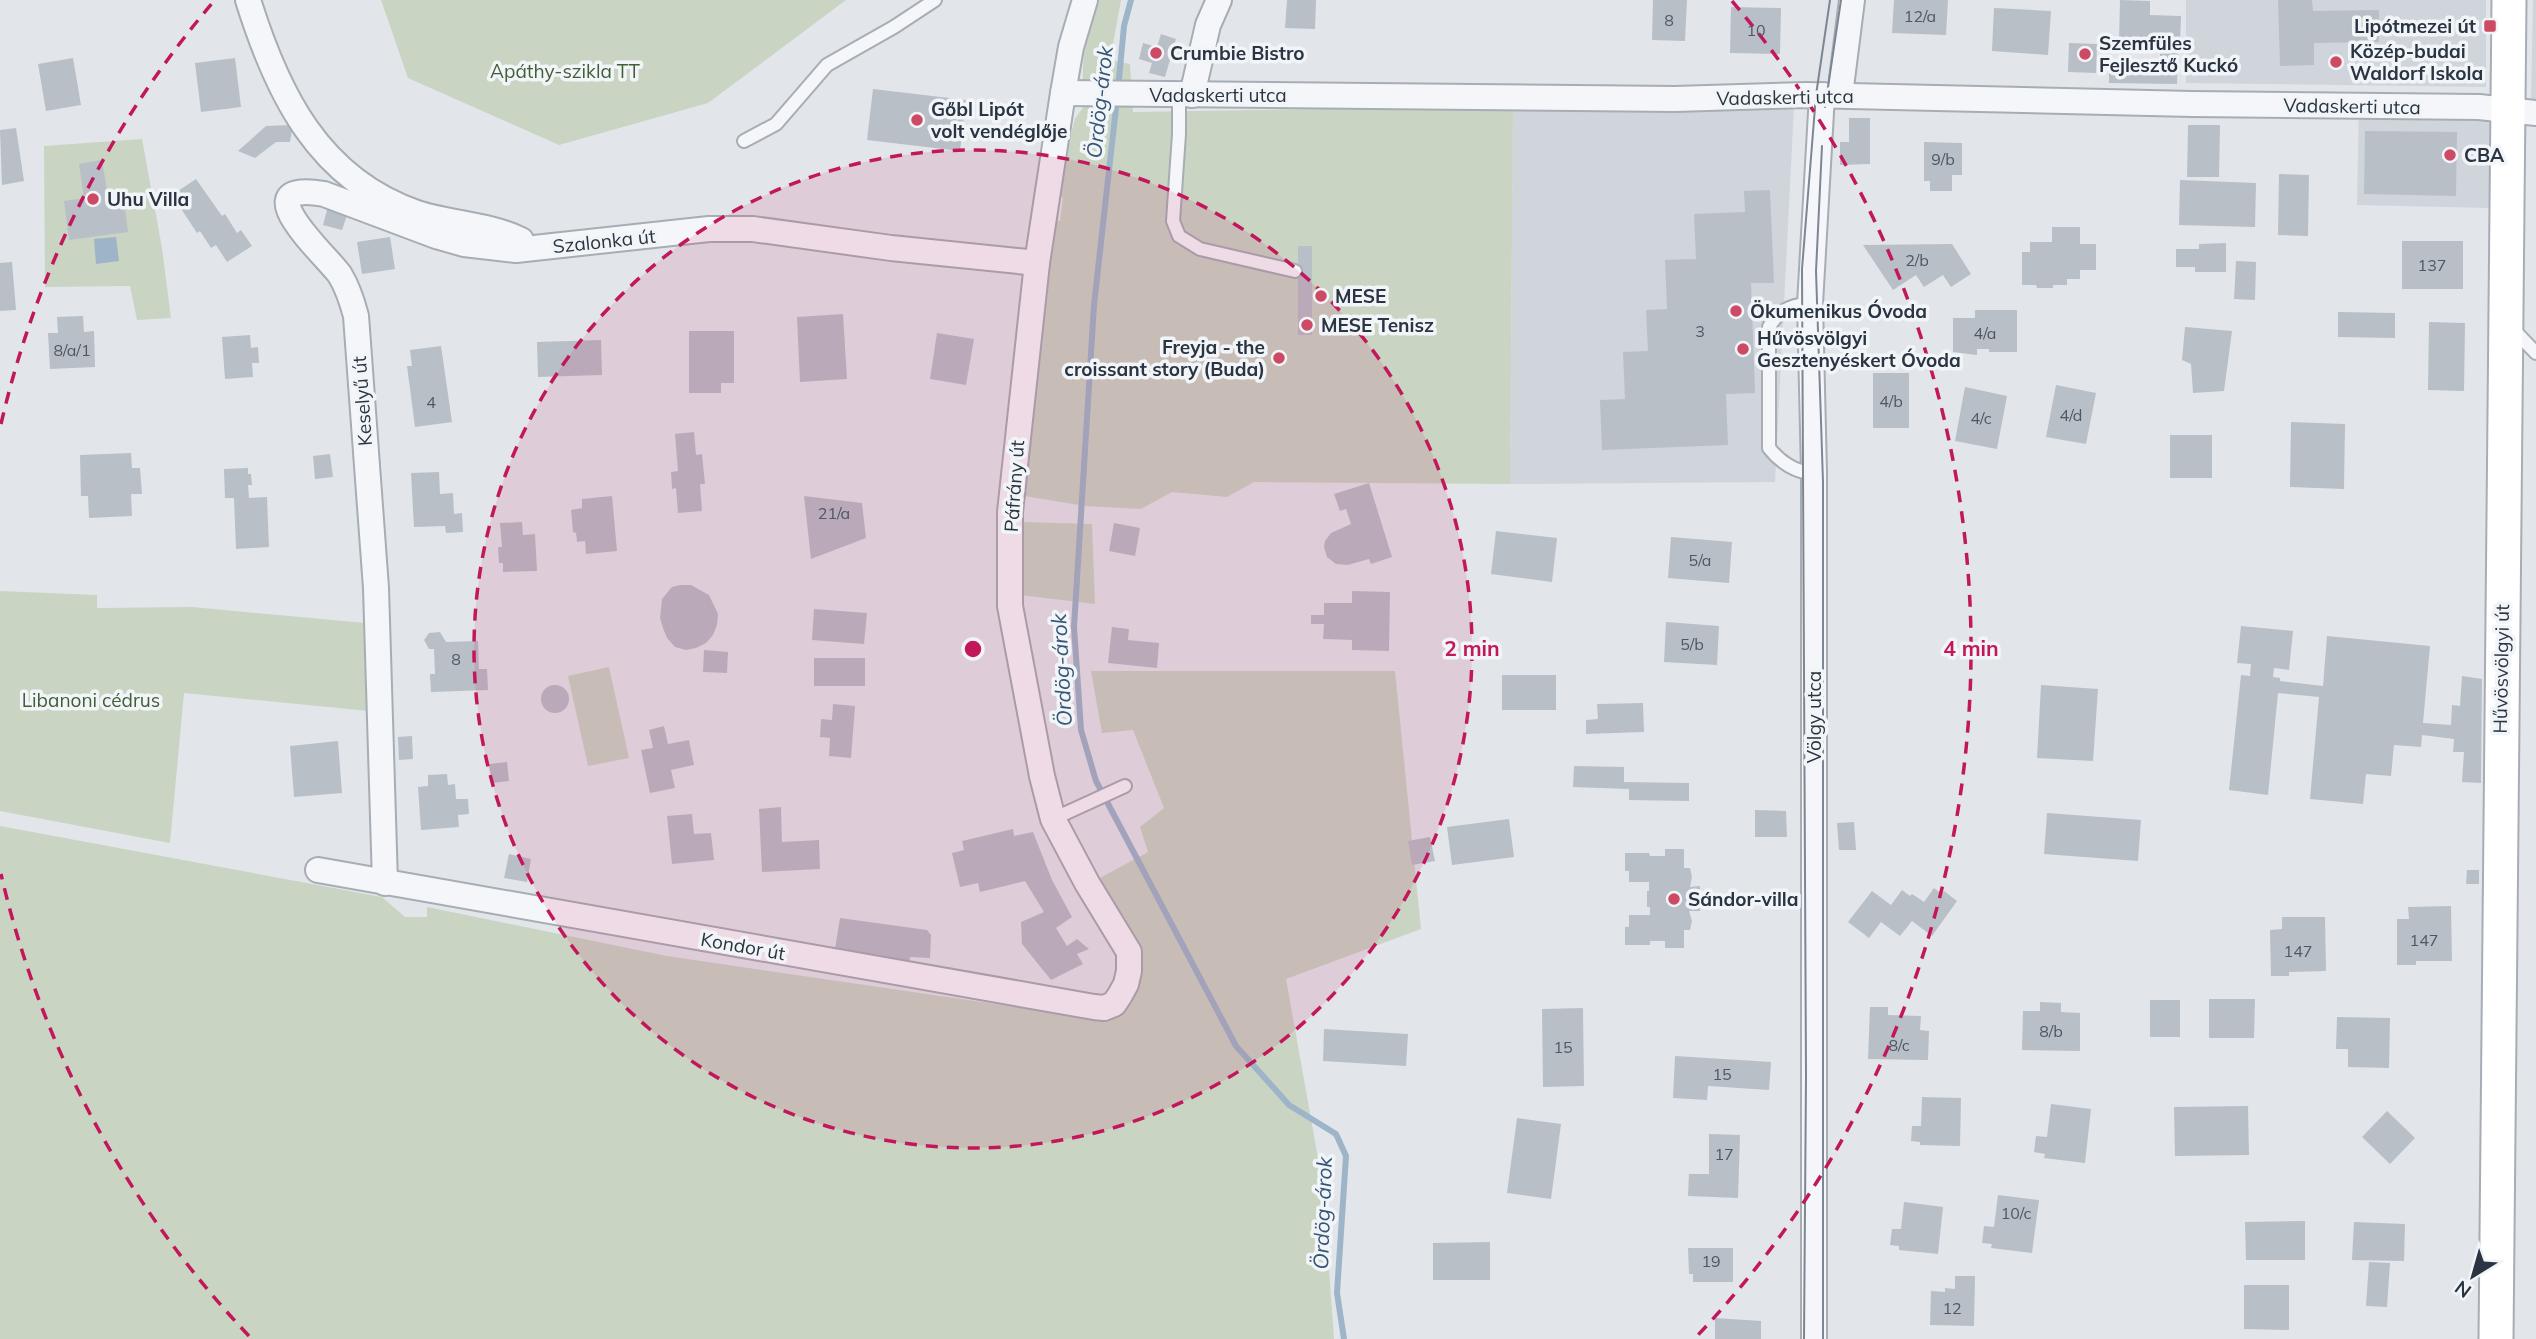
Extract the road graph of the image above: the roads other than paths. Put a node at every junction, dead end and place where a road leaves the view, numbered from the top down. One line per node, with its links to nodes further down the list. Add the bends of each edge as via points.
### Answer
1 (248, 0): 12 (street, Szalonka út, via 264,52 291,104 322,152 350,178 418,213 512,236)
2 (935, 0): 11 (lane, via 827,65 776,124)
3 (1085, 0): 7 (street, Páfrány út, via 1072,47)
4 (1219, 0): 8 (street)
5 (1852, 0): 9 (street, Völgy utca)
6 (2509, 0): 10 (main road, Hűvösvölgyi út)
7 (1074, 93): 8 (street, Vadaskerti utca); 13 (street, Páfrány út)
8 (1185, 95): 9 (street, Vadaskerti utca, via 1675,99); 14 (lane, via 1173,221 1179,236 1200,249)
9 (1831, 95): 10 (street, Vadaskerti utca, via 2479,107); 15 (street, Völgy utca)
10 (2521, 112): 16 (main road, Hűvösvölgyi út)
11 (744, 141)
12 (537, 248): 13 (street, Szalonka út, via 709,229 753,229); 22 (street, Keselyű út, via 489,247 436,236 324,194 299,193 289,201 291,216 338,273 356,316 376,588)
13 (1037, 262): 20 (street, Páfrány út, via 1010,512 1010,606)
14 (1295, 271)
15 (1810, 304): 18 (street, Völgy utca); 18 (lane, via 1787,308 1769,327 1769,449 1803,473)
16 (2507, 323): 17 (lane); 25 (main road, Hűvösvölgyi út)
17 (2536, 353)
18 (1814, 473): 24 (street, Völgy utca)
19 (1125, 786): 20 (lane)
20 (1053, 819): 23 (street, Páfrány út)
21 (318, 870): 22 (street, Kondor út)
22 (385, 883): 23 (street, Kondor út, via 1104,1008 1114,1004 1126,984)
23 (1129, 953)
24 (1814, 1339)
25 (2496, 1339)

